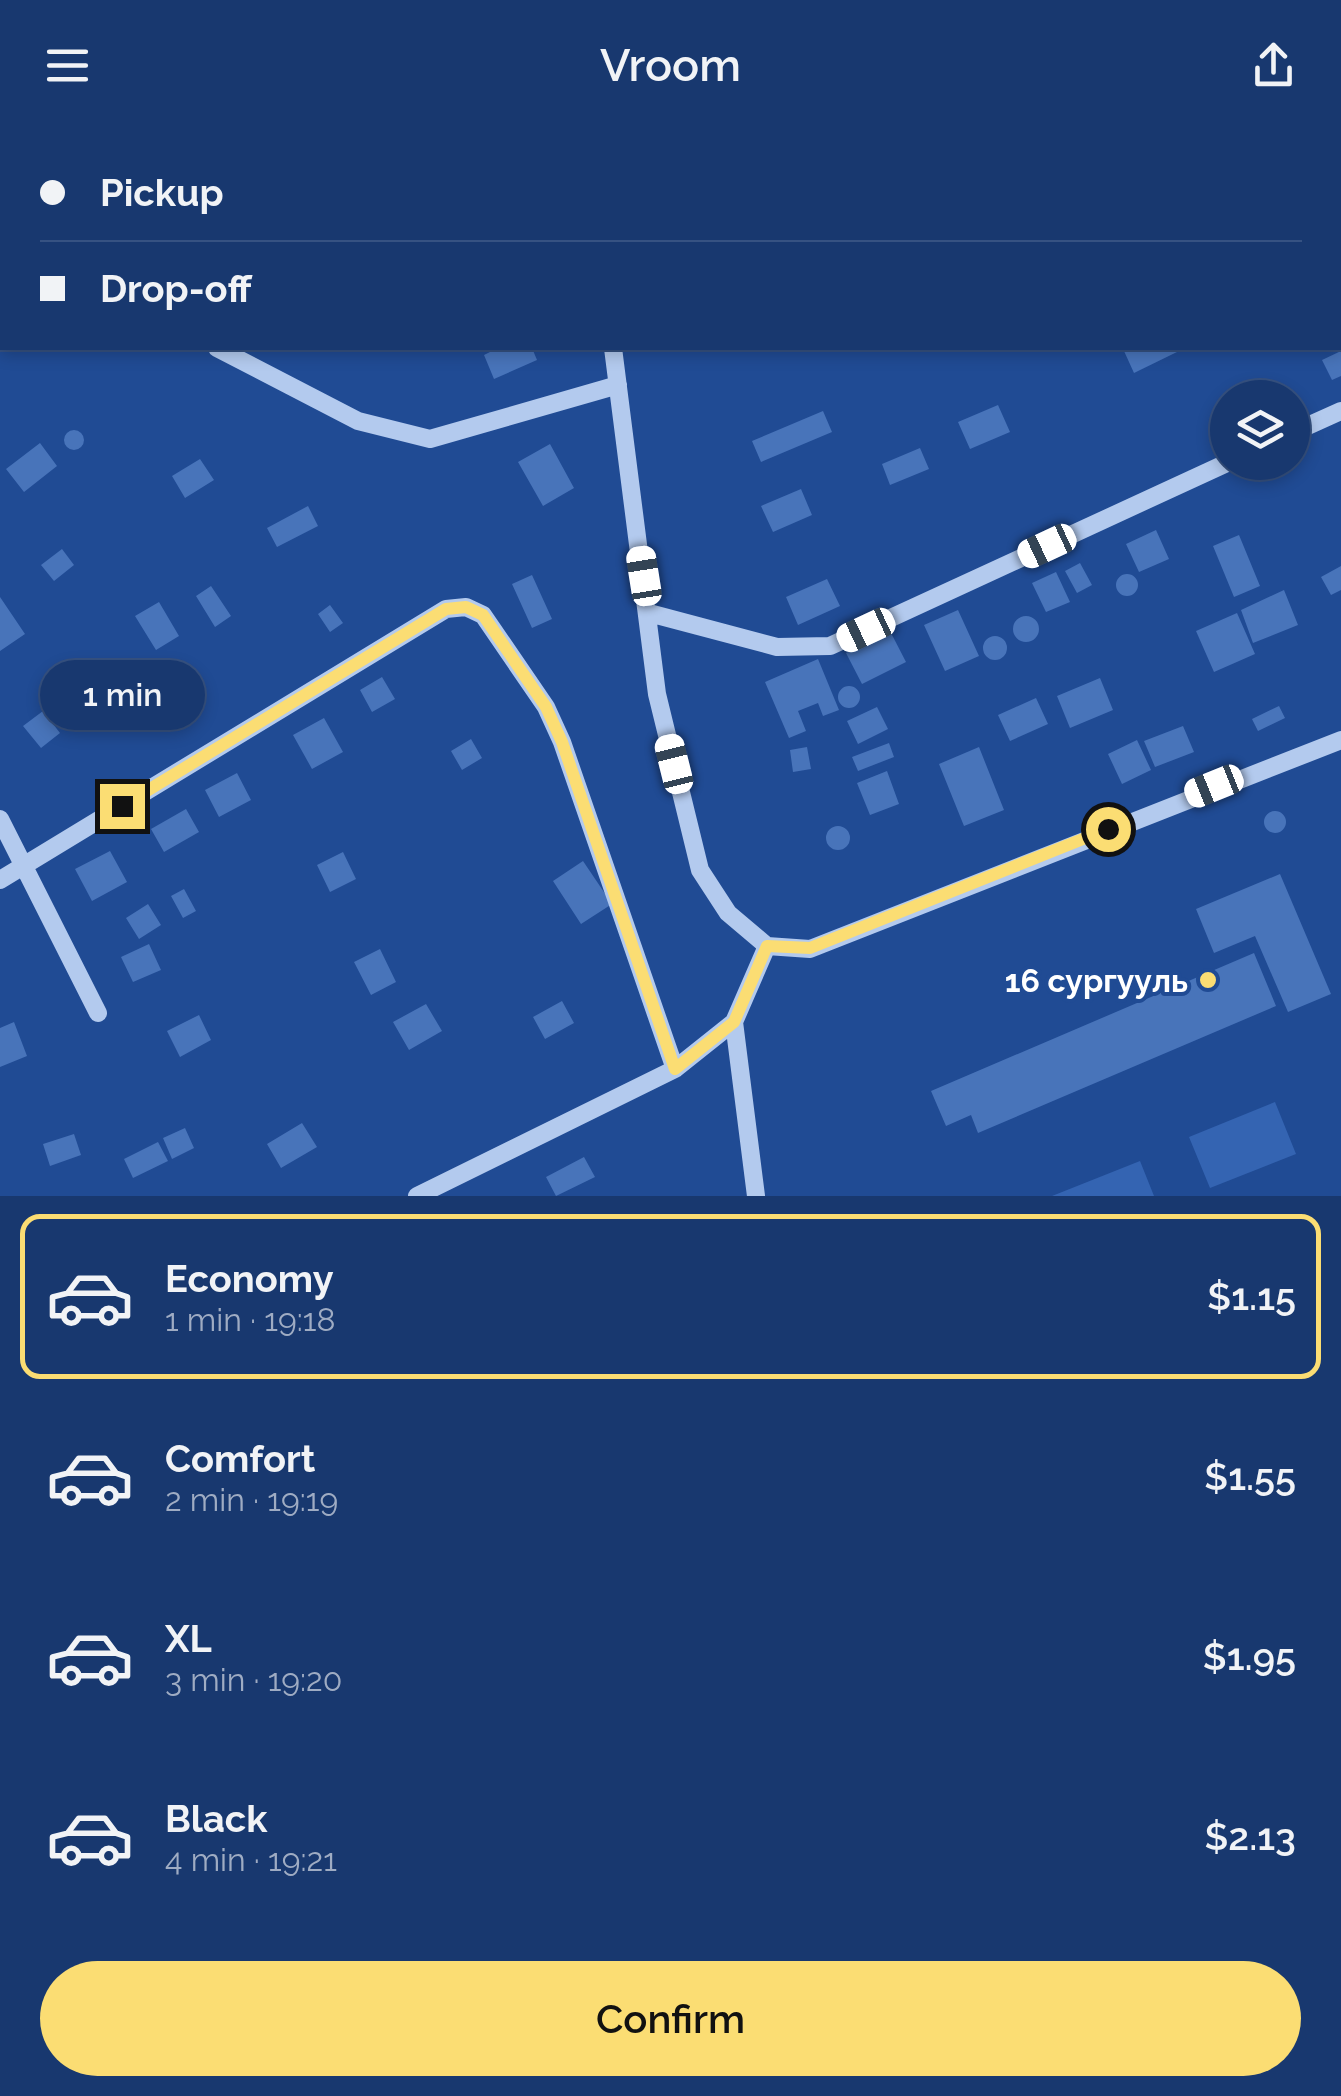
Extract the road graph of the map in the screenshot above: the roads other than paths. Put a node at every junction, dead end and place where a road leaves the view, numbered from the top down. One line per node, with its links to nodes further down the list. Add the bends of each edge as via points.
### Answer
1 (614, 350): 3 (street)
2 (247, 355): 3 (street, via 358,421 430,439)
3 (618, 385): 7 (street)
4 (1341, 411): 5 (street)
5 (1310, 425)
6 (1210, 471): 7 (street, via 830,646 777,647)
7 (649, 613): 12 (street, via 656,694 700,870 728,912)
8 (1341, 740): 12 (street, via 810,948)
9 (0, 819): 10 (street)
10 (24, 865): 11 (street); 13 (street); 15 (street, via 446,609 466,607 483,615 562,742)
11 (0, 880)
12 (767, 946): 14 (street)
13 (98, 1013)
14 (734, 1022): 15 (street); 17 (street)
15 (675, 1069): 16 (street)
16 (417, 1196)
17 (756, 1196)

